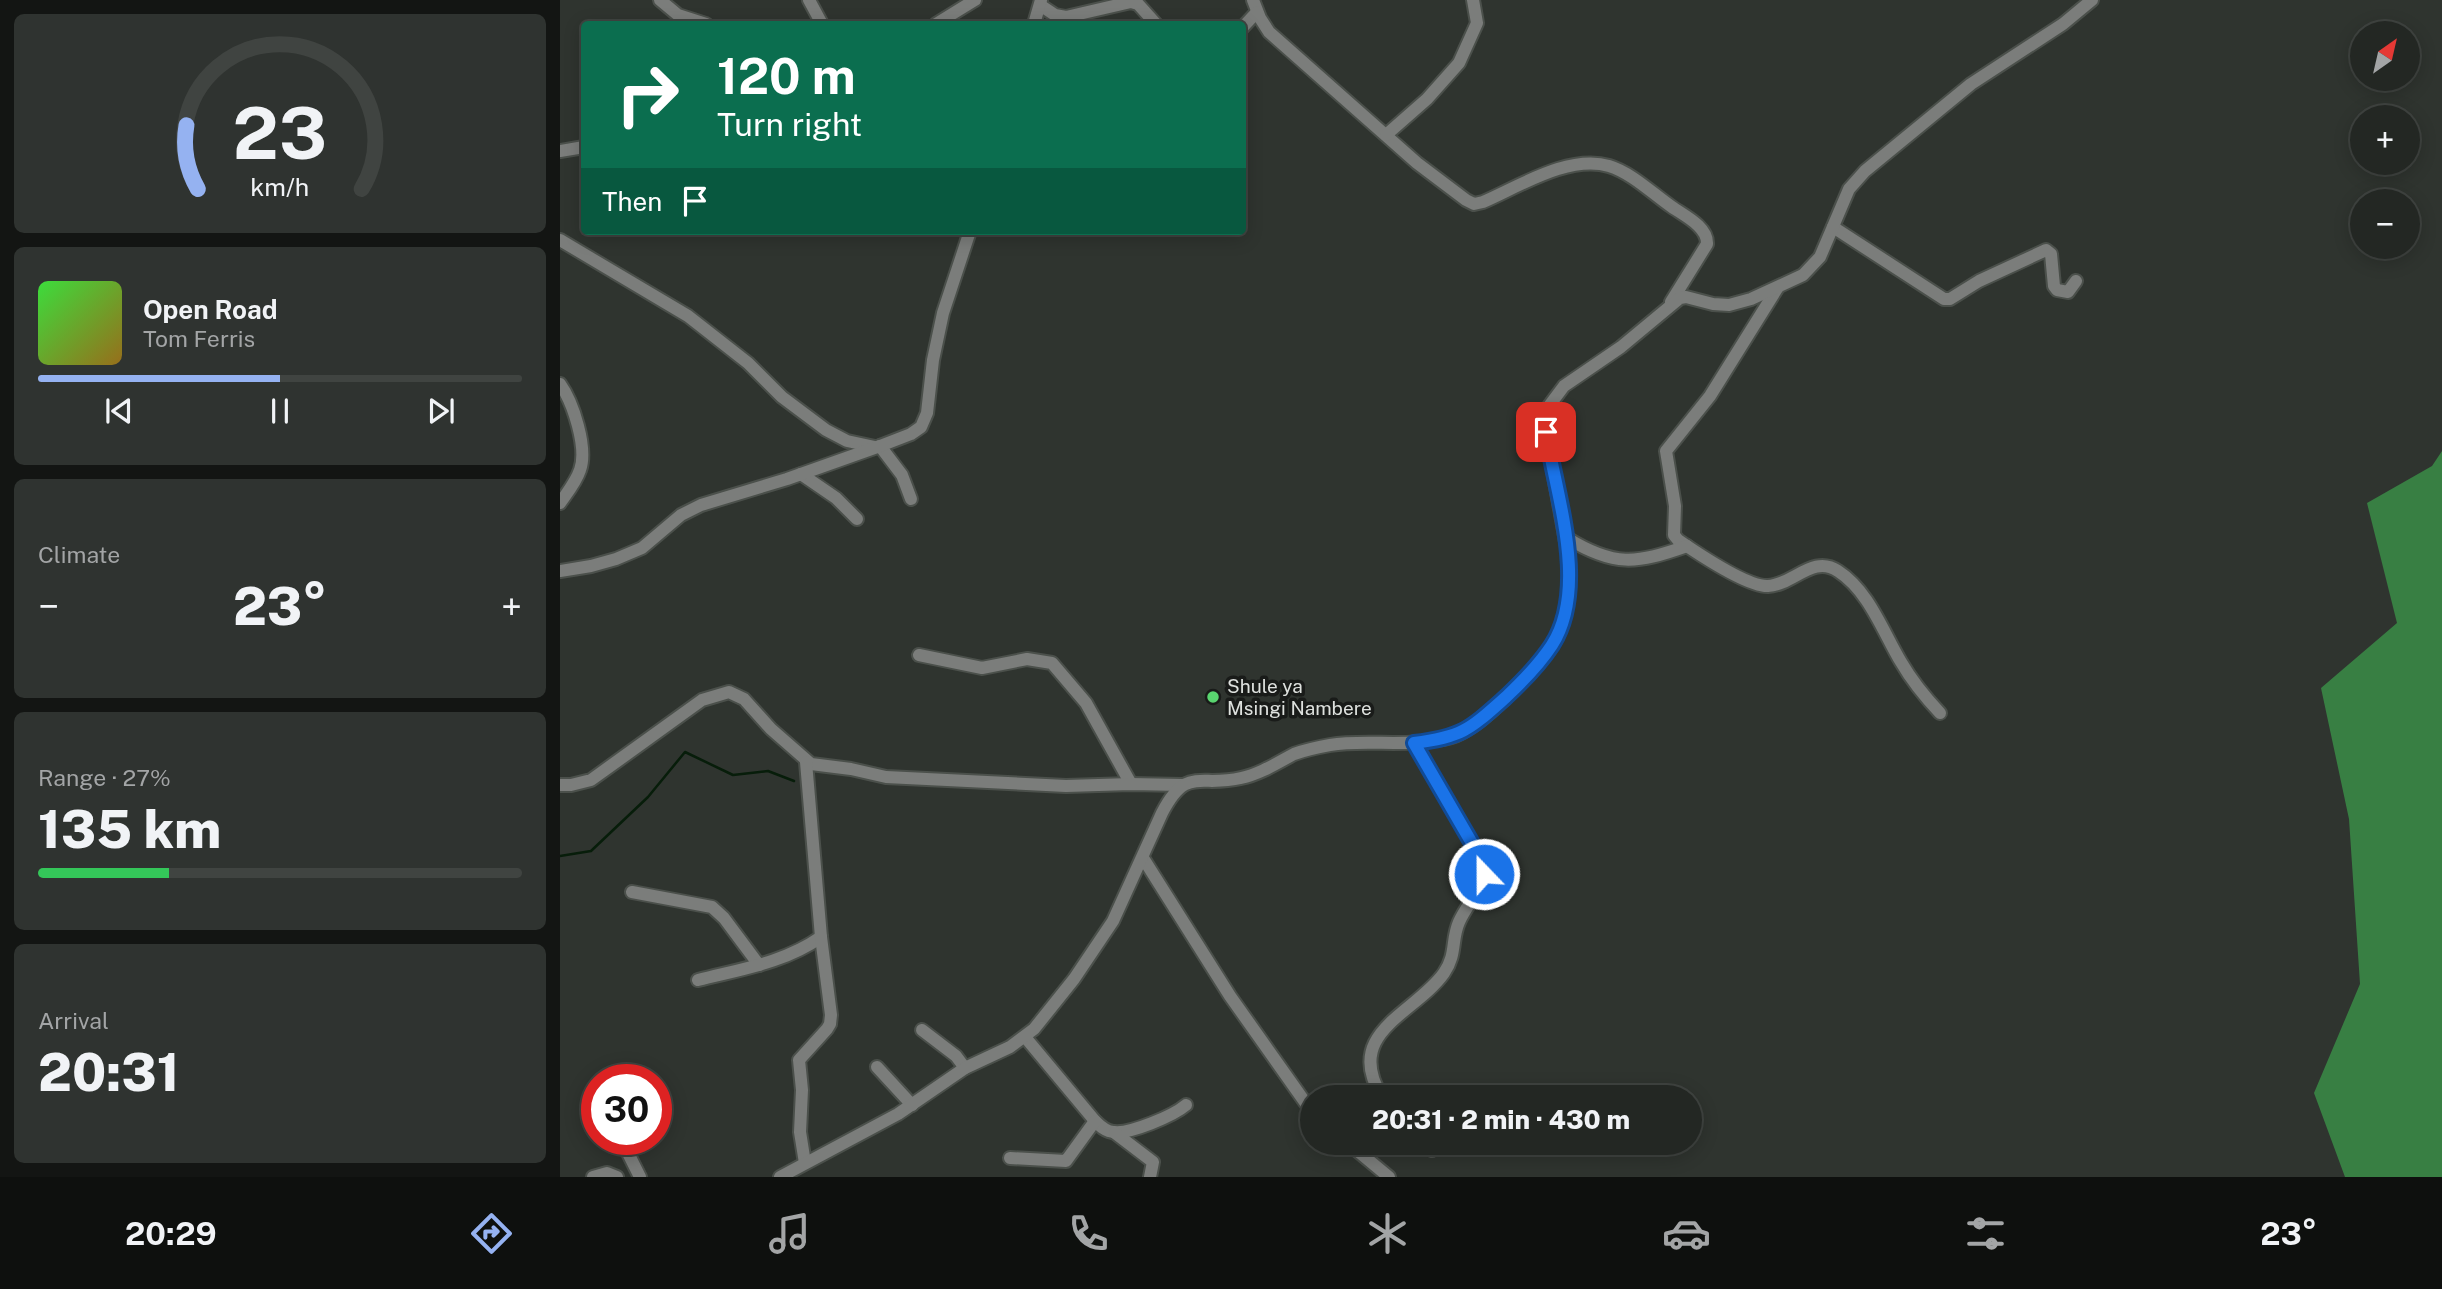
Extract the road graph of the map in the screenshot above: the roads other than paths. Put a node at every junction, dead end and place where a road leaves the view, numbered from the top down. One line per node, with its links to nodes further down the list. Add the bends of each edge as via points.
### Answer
1 (660, 0): 8 (street, via 678,15)
2 (809, 0): 9 (street)
3 (975, 0): 10 (street)
4 (1473, 0): 14 (street, via 1478,23 1459,64)
5 (2092, 0): 17 (street, via 1971,84 1865,171 1849,189)
6 (1040, 2): 11 (street); 12 (street, via 1055,15 1066,17 1131,2)
7 (1255, 6): 13 (street); 14 (street, via 1269,32)
8 (697, 21)
9 (820, 21)
10 (941, 21)
11 (1035, 21)
12 (1153, 21)
13 (1246, 21)
14 (1386, 135): 22 (street, via 1474,204 1579,164 1609,166 1626,175 1695,223 1707,239)
15 (581, 148): 16 (street)
16 (560, 151)
17 (1833, 227): 20 (street, via 1944,299 2046,250 2051,254 2057,290 2068,292); 21 (street, via 1809,271)
18 (969, 235): 24 (street, via 943,313 925,421 911,434)
19 (560, 240): 24 (street, via 688,316 826,430 847,442)
20 (2076, 281)
21 (1778, 286): 22 (street, via 1729,305 1686,297); 30 (street, via 1710,396 1666,451 1675,506 1674,535)
22 (1669, 305): 29 (street, via 1551,400 1546,432)
23 (560, 384): 27 (street, via 568,396 582,454 581,468)
24 (877, 447): 25 (street); 26 (street, via 902,475)
25 (801, 474): 28 (street); 31 (street, via 701,505 681,515 642,548 616,559)
26 (911, 499)
27 (560, 503)
28 (857, 519)
29 (1567, 538): 30 (street, via 1598,555 1620,560 1639,560); 34 (street, via 1567,596 1552,645 1527,677 1471,728)
30 (1687, 546): 33 (street, via 1733,574 1767,586 1817,566 1837,570 1870,606 1909,676)
31 (560, 570)
32 (919, 655): 36 (street, via 982,668 1027,659 1052,663 1086,703)
33 (1940, 713)
34 (1414, 743): 38 (street, via 1330,745 1297,753 1242,778 1192,780); 48 (street, via 1473,845 1484,874 1459,922 1449,966 1390,1021 1374,1045 1370,1071)
35 (806, 762): 36 (street, via 886,778 1066,786); 37 (street, via 744,699 723,692 702,700 603,773 584,783); 41 (street)
36 (1131, 784): 38 (street)
37 (560, 785)
38 (1182, 785): 39 (street, via 1169,799)
39 (1143, 858): 45 (street, via 1094,952); 49 (street, via 1244,1017)
40 (632, 892): 42 (street, via 712,907)
41 (821, 937): 42 (street, via 794,954); 57 (street, via 831,1015 827,1029 799,1060)
42 (759, 965): 43 (street)
43 (698, 980)
44 (922, 1030): 47 (street)
45 (1025, 1037): 47 (street); 52 (street)
46 (877, 1067): 50 (street)
47 (965, 1068): 50 (street)
48 (1375, 1085)
49 (1300, 1095)
50 (912, 1105): 57 (street)
51 (1186, 1105): 53 (street, via 1162,1119)
52 (1095, 1121): 53 (street); 56 (street, via 1066,1161)
53 (1115, 1133): 62 (street, via 1153,1162)
54 (629, 1155): 60 (street)
55 (1371, 1155): 63 (street)
56 (1010, 1158)
57 (805, 1163): 61 (street)
58 (593, 1177): 59 (street, via 607,1173)
59 (617, 1177)
60 (640, 1177)
61 (780, 1177)
62 (1150, 1177)
63 (1389, 1177)

